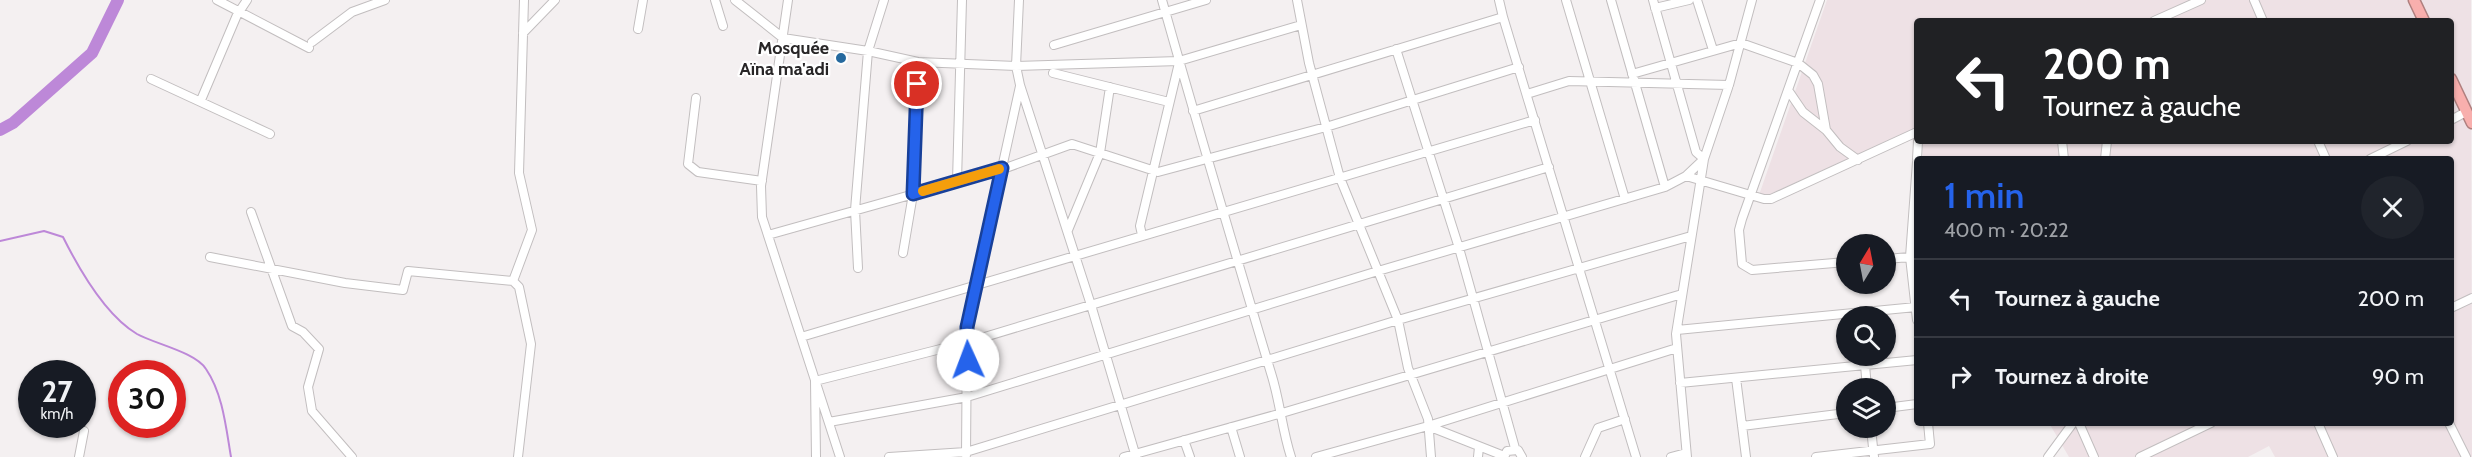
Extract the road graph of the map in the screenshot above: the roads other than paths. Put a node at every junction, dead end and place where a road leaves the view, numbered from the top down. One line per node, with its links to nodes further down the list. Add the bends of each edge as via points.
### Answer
1 (217, 0): 27 (street)
2 (247, 0): 27 (street)
3 (385, 0): 27 (street, via 352,12 310,45)
4 (524, 0): 36 (street)
5 (555, 0): 36 (street)
6 (643, 0): 35 (street)
7 (715, 0): 34 (street)
8 (735, 0): 37 (street)
9 (788, 0): 37 (street)
10 (884, 0): 42 (street)
11 (962, 0): 47 (street)
12 (1019, 0): 48 (street)
13 (1162, 0): 28 (street)
14 (1206, 0): 28 (street)
15 (1297, 0): 33 (street)
16 (1499, 0): 29 (street)
17 (1566, 0): 54 (street)
18 (1611, 0): 52 (street)
19 (1689, 0): 26 (street)
20 (1697, 0): 41 (street)
21 (1752, 0): 38 (street)
22 (1820, 0): 46 (street)
23 (2201, 0): 30 (street)
24 (2253, 0): 31 (street)
25 (2414, 0): 32 (highway)
26 (1654, 4): 45 (street)
27 (240, 11): 63 (street)
28 (1165, 12): 39 (street); 43 (street)
29 (1503, 17): 40 (street); 49 (street)
30 (2161, 18)
31 (2262, 18)
32 (2423, 18)
33 (1301, 25): 43 (street); 51 (street)
34 (723, 26)
35 (638, 29)
36 (523, 33): 118 (street, via 519,172 532,230)
37 (783, 38): 42 (street); 89 (street)
38 (1741, 43): 41 (street); 46 (street); 57 (street)
39 (1054, 45)
40 (1396, 49): 51 (street); 64 (street)
41 (1713, 50): 45 (street)
42 (868, 51): 44 (street); 97 (street)
43 (1179, 61): 48 (street); 65 (street); 66 (street)
44 (918, 62): 47 (street); 92 (street)
45 (1671, 63): 52 (street); 55 (street)
46 (1798, 63): 60 (street); 72 (street, via 1818,84)
47 (958, 64): 48 (street); 90 (street)
48 (1016, 66): 56 (street)
49 (1519, 67): 61 (street); 64 (street)
50 (1053, 73): 59 (street)
51 (1312, 75): 66 (street); 71 (street)
52 (1633, 78): 54 (street); 55 (street); 91 (street)
53 (151, 79): 63 (street)
54 (1590, 81): 61 (street, via 1569,81); 95 (street)
55 (1676, 83): 57 (street); 80 (street, via 1696,152)
56 (1020, 85): 78 (street); 84 (street)
57 (1729, 85): 80 (street)
58 (2454, 86): 67 (highway)
59 (1110, 87): 65 (street); 77 (street)
60 (1788, 90): 72 (street, via 1803,112); 93 (street)
61 (1527, 94): 69 (street)
62 (696, 98): 89 (street, via 688,164 698,172)
63 (201, 100): 74 (street)
64 (1413, 100): 71 (street); 76 (street)
65 (1169, 102): 85 (street)
66 (1193, 111): 82 (street)
67 (2466, 112): 68 (street); 70 (highway)
68 (2454, 118)
69 (1535, 120): 76 (street); 83 (street)
70 (2472, 123)
71 (1326, 127): 82 (street); 87 (street)
72 (1826, 130): 81 (street)
73 (1914, 133): 81 (street)
74 (270, 134)
75 (2401, 144): 79 (street)
76 (1429, 151): 87 (street); 94 (street)
77 (1100, 153): 78 (street, via 1072,144); 85 (street); 102 (street)
78 (1042, 155): 84 (street); 102 (street)
79 (2376, 156)
80 (1704, 159): 86 (street); 88 (street)
81 (1858, 160): 93 (street, via 1771,199)
82 (1207, 161): 85 (street); 98 (street)
83 (1549, 167): 94 (street); 100 (street)
84 (1002, 168): 90 (street); 119 (street)
85 (1153, 171): 104 (street, via 1140,226)
86 (1686, 176): 88 (street); 91 (street)
87 (1340, 177): 98 (street); 101 (street)
88 (1701, 178): 93 (street); 105 (street)
89 (762, 181): 103 (street, via 762,218)
90 (957, 181): 92 (street)
91 (1665, 187): 95 (street)
92 (913, 194): 97 (street); 107 (street)
93 (1751, 195): 113 (street, via 1739,230 1742,264 1746,268)
94 (1443, 199): 101 (street); 106 (street)
95 (1625, 199): 100 (street)
96 (1914, 201): 110 (street)
97 (855, 210): 103 (street); 114 (street)
98 (1222, 211): 104 (street); 112 (street)
99 (251, 212): 116 (street)
100 (1565, 218): 106 (street); 115 (street)
101 (1359, 224): 112 (street); 117 (street)
102 (1068, 230): 109 (street)
103 (768, 235): 131 (street)
104 (1142, 235): 109 (street)
105 (1691, 236): 115 (street); 121 (street)
106 (1459, 248): 117 (street); 123 (street)
107 (903, 253)
108 (210, 256): 116 (street)
109 (1075, 256): 119 (street); 124 (street)
110 (1910, 256): 111 (street); 120 (street)
111 (1896, 258)
112 (1237, 261): 124 (street); 127 (street)
113 (1836, 263)
114 (858, 268)
115 (1580, 268): 123 (street); 129 (street)
116 (271, 269): 118 (street, via 403,290 408,271); 175 (street, via 292,326 319,349 308,387 312,411)
117 (1378, 271): 127 (street); 128 (street)
118 (513, 281): 176 (street, via 519,287 531,344)
119 (976, 285): 131 (street); 132 (street, via 967,327)
120 (1914, 290)
121 (1682, 294): 129 (street); 130 (street)
122 (2472, 298): 126 (street)
123 (1473, 299): 128 (street); 134 (street)
124 (1091, 304): 132 (street); 135 (street)
125 (1914, 307): 130 (street)
126 (2454, 307)
127 (1252, 310): 135 (street); 136 (street)
128 (1398, 320): 136 (street); 141 (street)
129 (1596, 320): 134 (street); 140 (street)
130 (1677, 330): 133 (street)
131 (801, 337): 144 (street)
132 (968, 342): 144 (street); 146 (street)
133 (1677, 348): 140 (street); 145 (street)
134 (1487, 352): 141 (street); 147 (street)
135 (1106, 354): 146 (street); 149 (street)
136 (1268, 360): 149 (street); 151 (street)
137 (1914, 360): 138 (street)
138 (1896, 362)
139 (1865, 366): 142 (street); 143 (street)
140 (1610, 368): 147 (street); 153 (street)
141 (1410, 374): 151 (street); 155 (street)
142 (1736, 378): 145 (street); 156 (street)
143 (1866, 378)
144 (815, 381): 154 (street); 177 (street)
145 (1680, 383): 172 (street)
146 (967, 397): 154 (street); 170 (street)
147 (1504, 402): 155 (street); 168 (street)
148 (1914, 404): 150 (street)
149 (1121, 405): 170 (street); 171 (street)
150 (1896, 407)
151 (1282, 413): 163 (street); 183 (street)
152 (1836, 414): 156 (street)
153 (1625, 419): 188 (street, via 1598,428); 189 (street)
154 (829, 422): 178 (street)
155 (1428, 426): 167 (street); 184 (street); 185 (street)
156 (1742, 426): 191 (street)
157 (1928, 426): 169 (street, via 1930,444)
158 (2071, 426): 193 (street)
159 (2080, 426): 194 (street)
160 (2205, 426): 195 (street)
161 (2319, 426): 196 (street)
162 (2450, 426): 197 (street)
163 (1232, 427): 166 (street); 182 (street)
164 (83, 438): 174 (street)
165 (1872, 438): 169 (street)
166 (1184, 440): 171 (street); 181 (street)
167 (1479, 447): 173 (street); 186 (street)
168 (1515, 448): 173 (street); 187 (street)
169 (1874, 454): 192 (street)
170 (966, 455): 179 (street)
171 (1136, 455): 180 (street)
172 (1687, 455): 190 (street)
173 (1504, 456)
174 (79, 457)
175 (352, 457)
176 (518, 457)
177 (816, 457)
178 (840, 457)
179 (889, 457)
180 (1124, 457)
181 (1190, 457)
182 (1240, 457)
183 (1291, 457)
184 (1316, 457)
185 (1431, 457)
186 (1478, 457)
187 (1522, 457)
188 (1585, 457)
189 (1636, 457)
190 (1671, 457)
191 (1746, 457)
192 (1816, 457)
193 (2048, 457)
194 (2094, 457)
195 (2140, 457)
196 (2333, 457)
197 (2466, 457)

